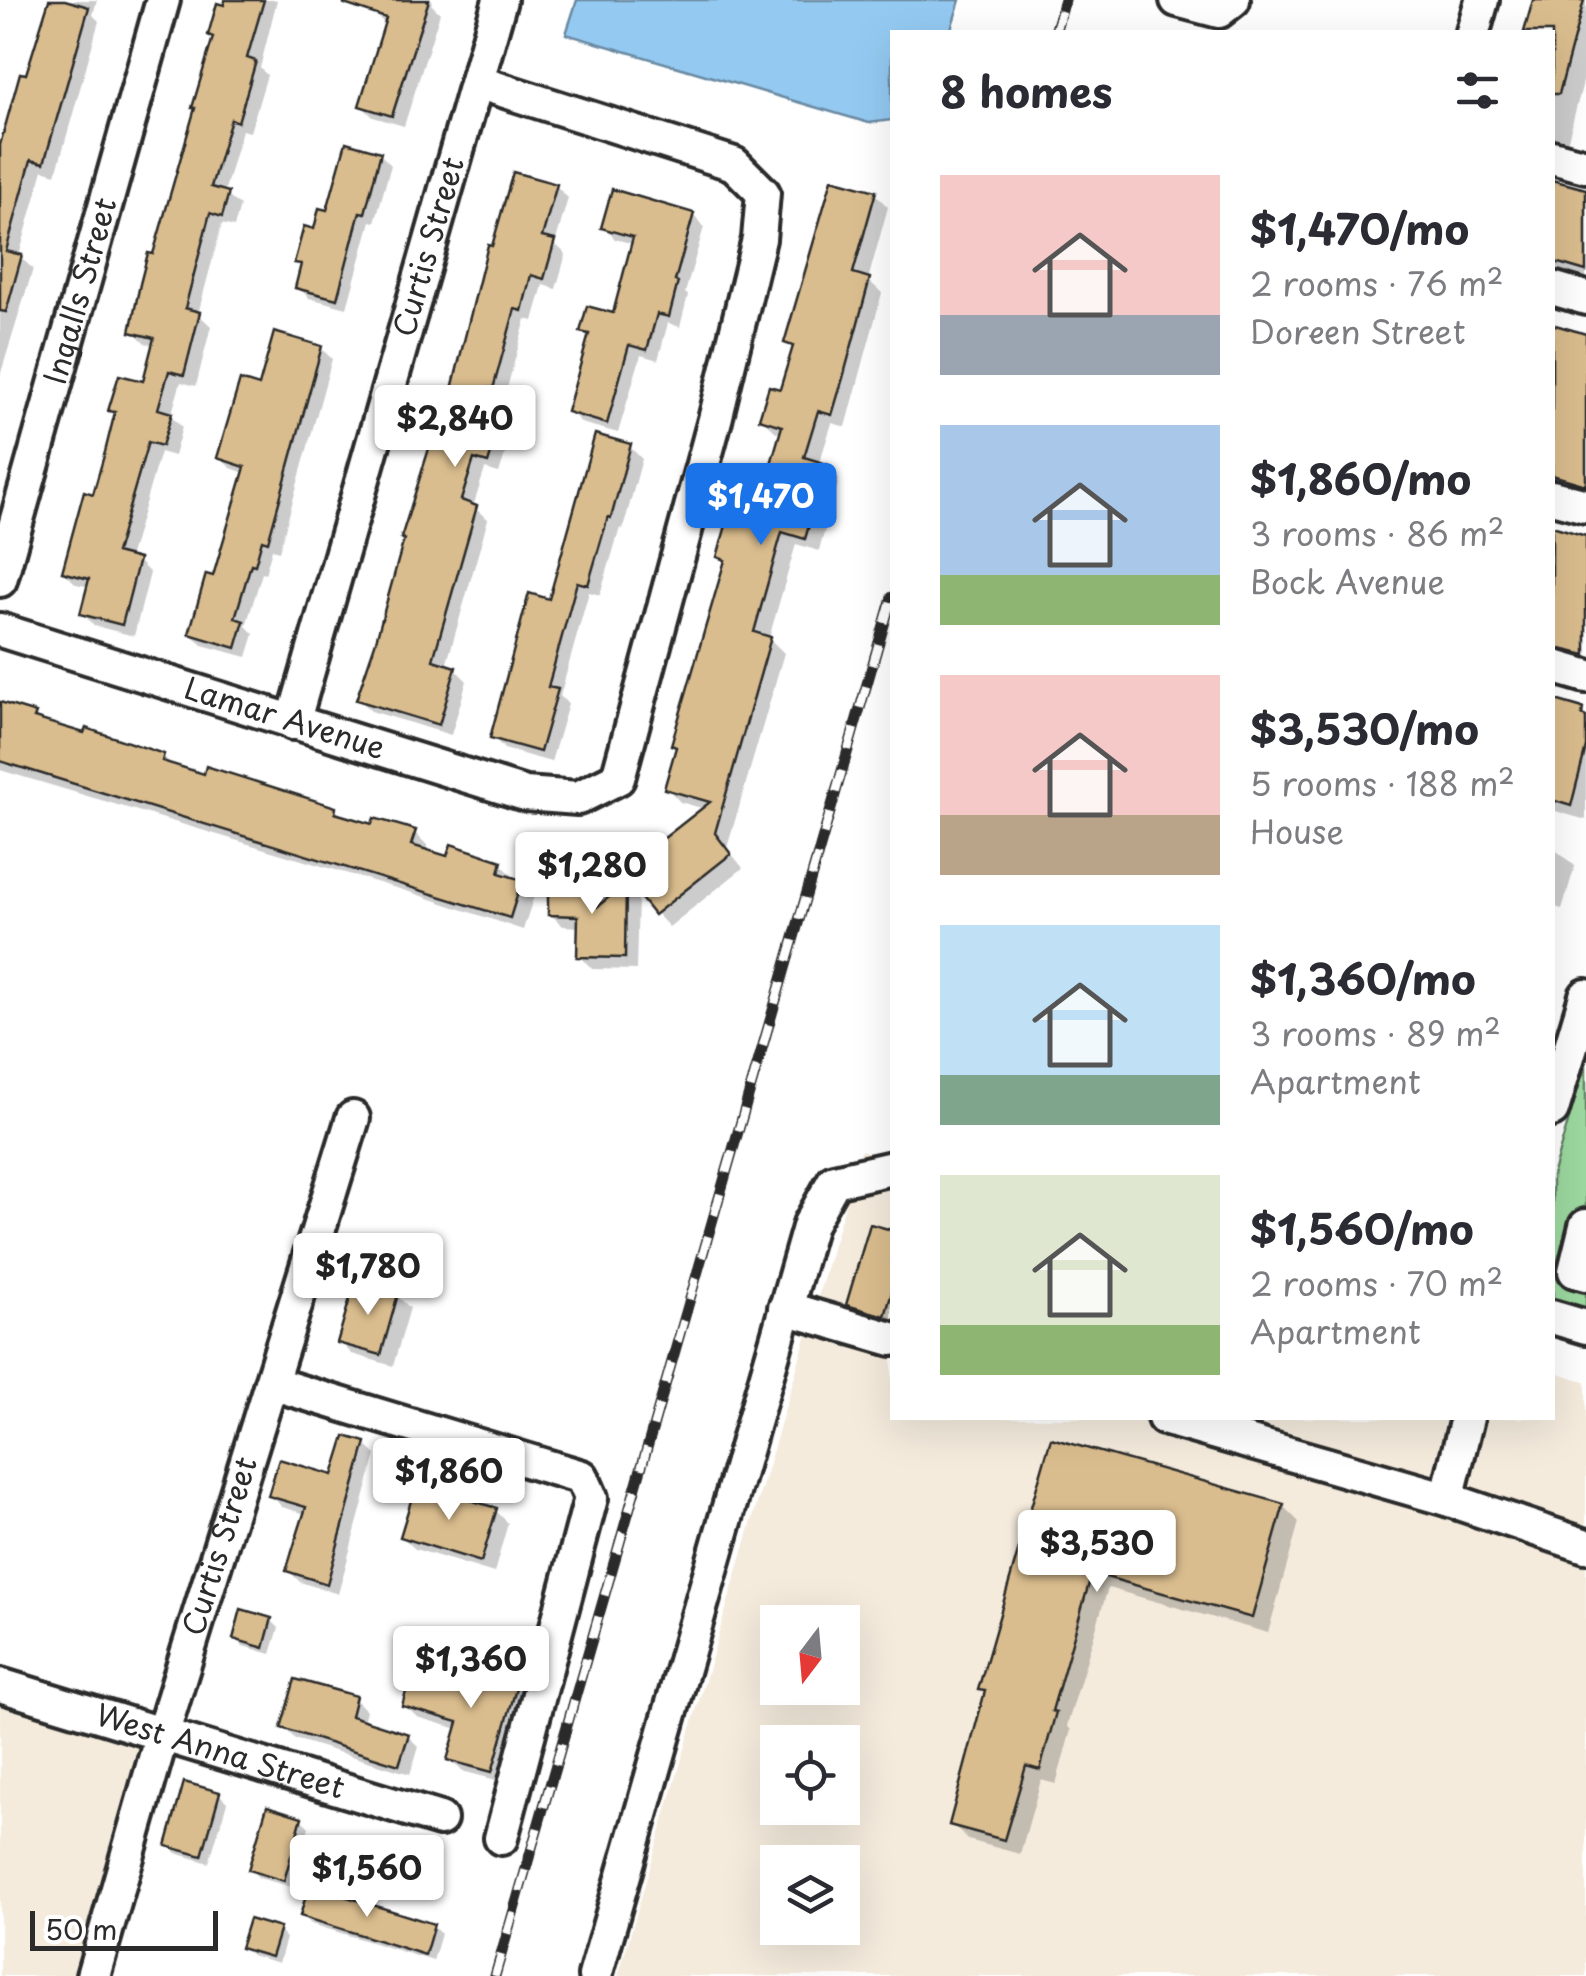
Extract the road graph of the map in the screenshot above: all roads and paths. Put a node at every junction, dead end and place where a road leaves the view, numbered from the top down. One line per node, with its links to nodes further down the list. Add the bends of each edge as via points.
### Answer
1 (163, 0): 14 (street, Ingalls Street)
2 (500, 0): 7 (street, Curtis Street)
3 (1178, 0): 4 (street, via 1220,10)
4 (1233, 0)
5 (1482, 0): 6 (street)
6 (1473, 30)
7 (478, 82): 18 (street, Curtis Street); 18 (street, Lamar Avenue, via 734,164 764,193 716,416 618,778 578,798 525,794)
8 (1555, 157): 9 (street)
9 (1586, 166)
10 (1555, 289): 11 (street)
11 (1586, 298)
12 (1555, 497): 13 (street)
13 (1586, 506)
14 (0, 580)
15 (0, 630): 18 (street, Lamar Avenue)
16 (1555, 667): 17 (street)
17 (1586, 676)
18 (293, 723)
19 (1586, 996): 20 (street)
20 (1555, 1100)
21 (353, 1118): 29 (street, Curtis Street)
22 (890, 1168): 25 (street, via 834,1181 810,1224)
23 (1586, 1226): 24 (street, via 1576,1271)
24 (1586, 1274)
25 (785, 1308): 28 (street); 39 (street)
26 (1555, 1318): 27 (street)
27 (1586, 1327)
28 (890, 1338)
29 (271, 1383): 35 (street, Curtis Street); 37 (street, via 582,1477 591,1498)
30 (1171, 1420): 32 (street)
31 (1466, 1420): 32 (street)
32 (1446, 1500): 33 (street)
33 (1586, 1546)
34 (0, 1685): 35 (street, West Anna Street)
35 (162, 1734): 36 (street, West Anna Street); 38 (street, Curtis Street)
36 (440, 1820)
37 (500, 1838)
38 (93, 1976)
39 (595, 1976)

